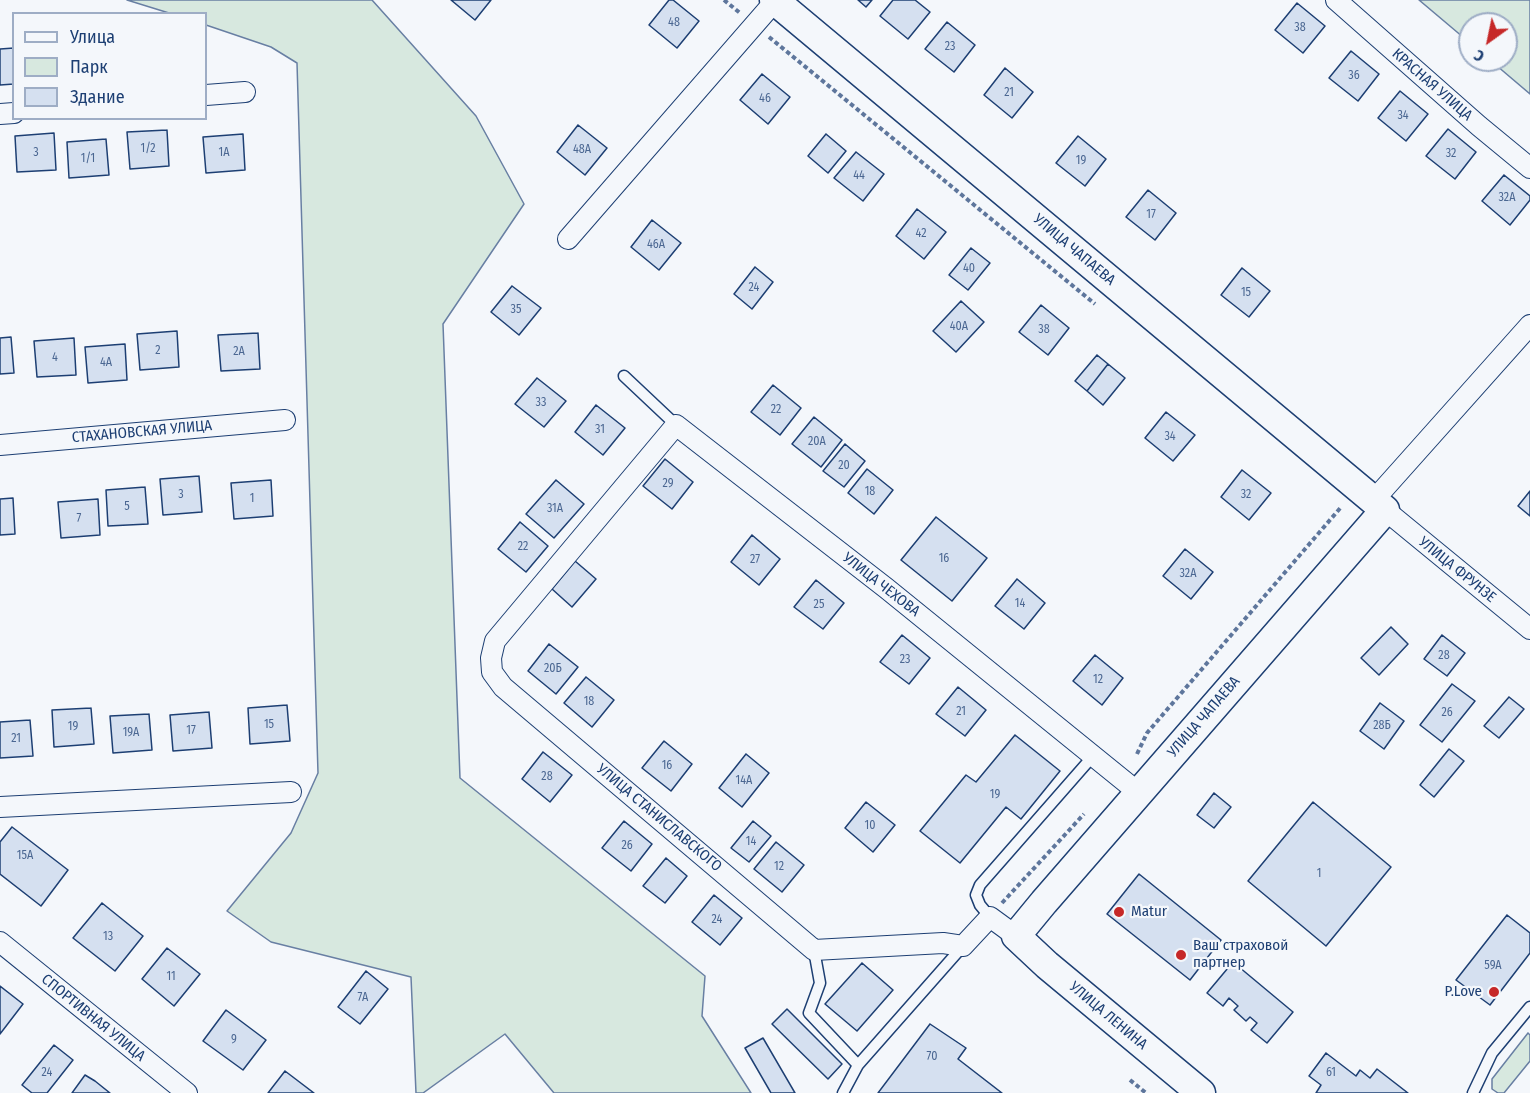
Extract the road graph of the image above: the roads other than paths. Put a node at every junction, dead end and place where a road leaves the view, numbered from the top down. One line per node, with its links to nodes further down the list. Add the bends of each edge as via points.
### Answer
1 (775, 0): 6 (street); 12 (street, УЛИЦА ЧАПАЕВА)
2 (1336, 0): 5 (street, КРАСНАЯ УЛИЦА)
3 (245, 92): 4 (street)
4 (207, 95)
5 (1530, 168)
6 (568, 239)
7 (1530, 325): 12 (street, УЛИЦА ЧАПАЕВА)
8 (624, 375): 10 (lane, УЛИЦА ЧЕХОВА)
9 (285, 420): 11 (street, СТАХАНОВСКАЯ УЛИЦА)
10 (676, 425): 14 (street, УЛИЦА ЧЕХОВА); 22 (street, УЛИЦА СТАНИСЛАВСКОГО, via 495,641 492,672 503,687)
11 (0, 445)
12 (1379, 506): 13 (street, УЛИЦА ФРУНЗЕ); 15 (street, УЛИЦА ЧАПАЕВА)
13 (1530, 629)
14 (1093, 756): 15 (street, УЛИЦА ЧЕХОВА); 18 (lane, via 980,885 976,895)
15 (1129, 785): 19 (street, УЛИЦА ЧАПАЕВА)
16 (291, 792): 17 (street)
17 (0, 807)
18 (990, 917): 19 (street); 21 (street)
19 (1016, 936): 27 (street, УЛИЦА ЛЕНИНА)
20 (0, 942): 25 (street, СПОРТИВНАЯ УЛИЦА)
21 (963, 946): 22 (street, via 943,943); 24 (lane)
22 (814, 950): 24 (lane, via 820,983 809,1013)
23 (1530, 1007): 28 (lane, via 1492,1053)
24 (858, 1065): 26 (lane)
25 (187, 1093)
26 (843, 1093)
27 (1201, 1093)
28 (1473, 1093)

